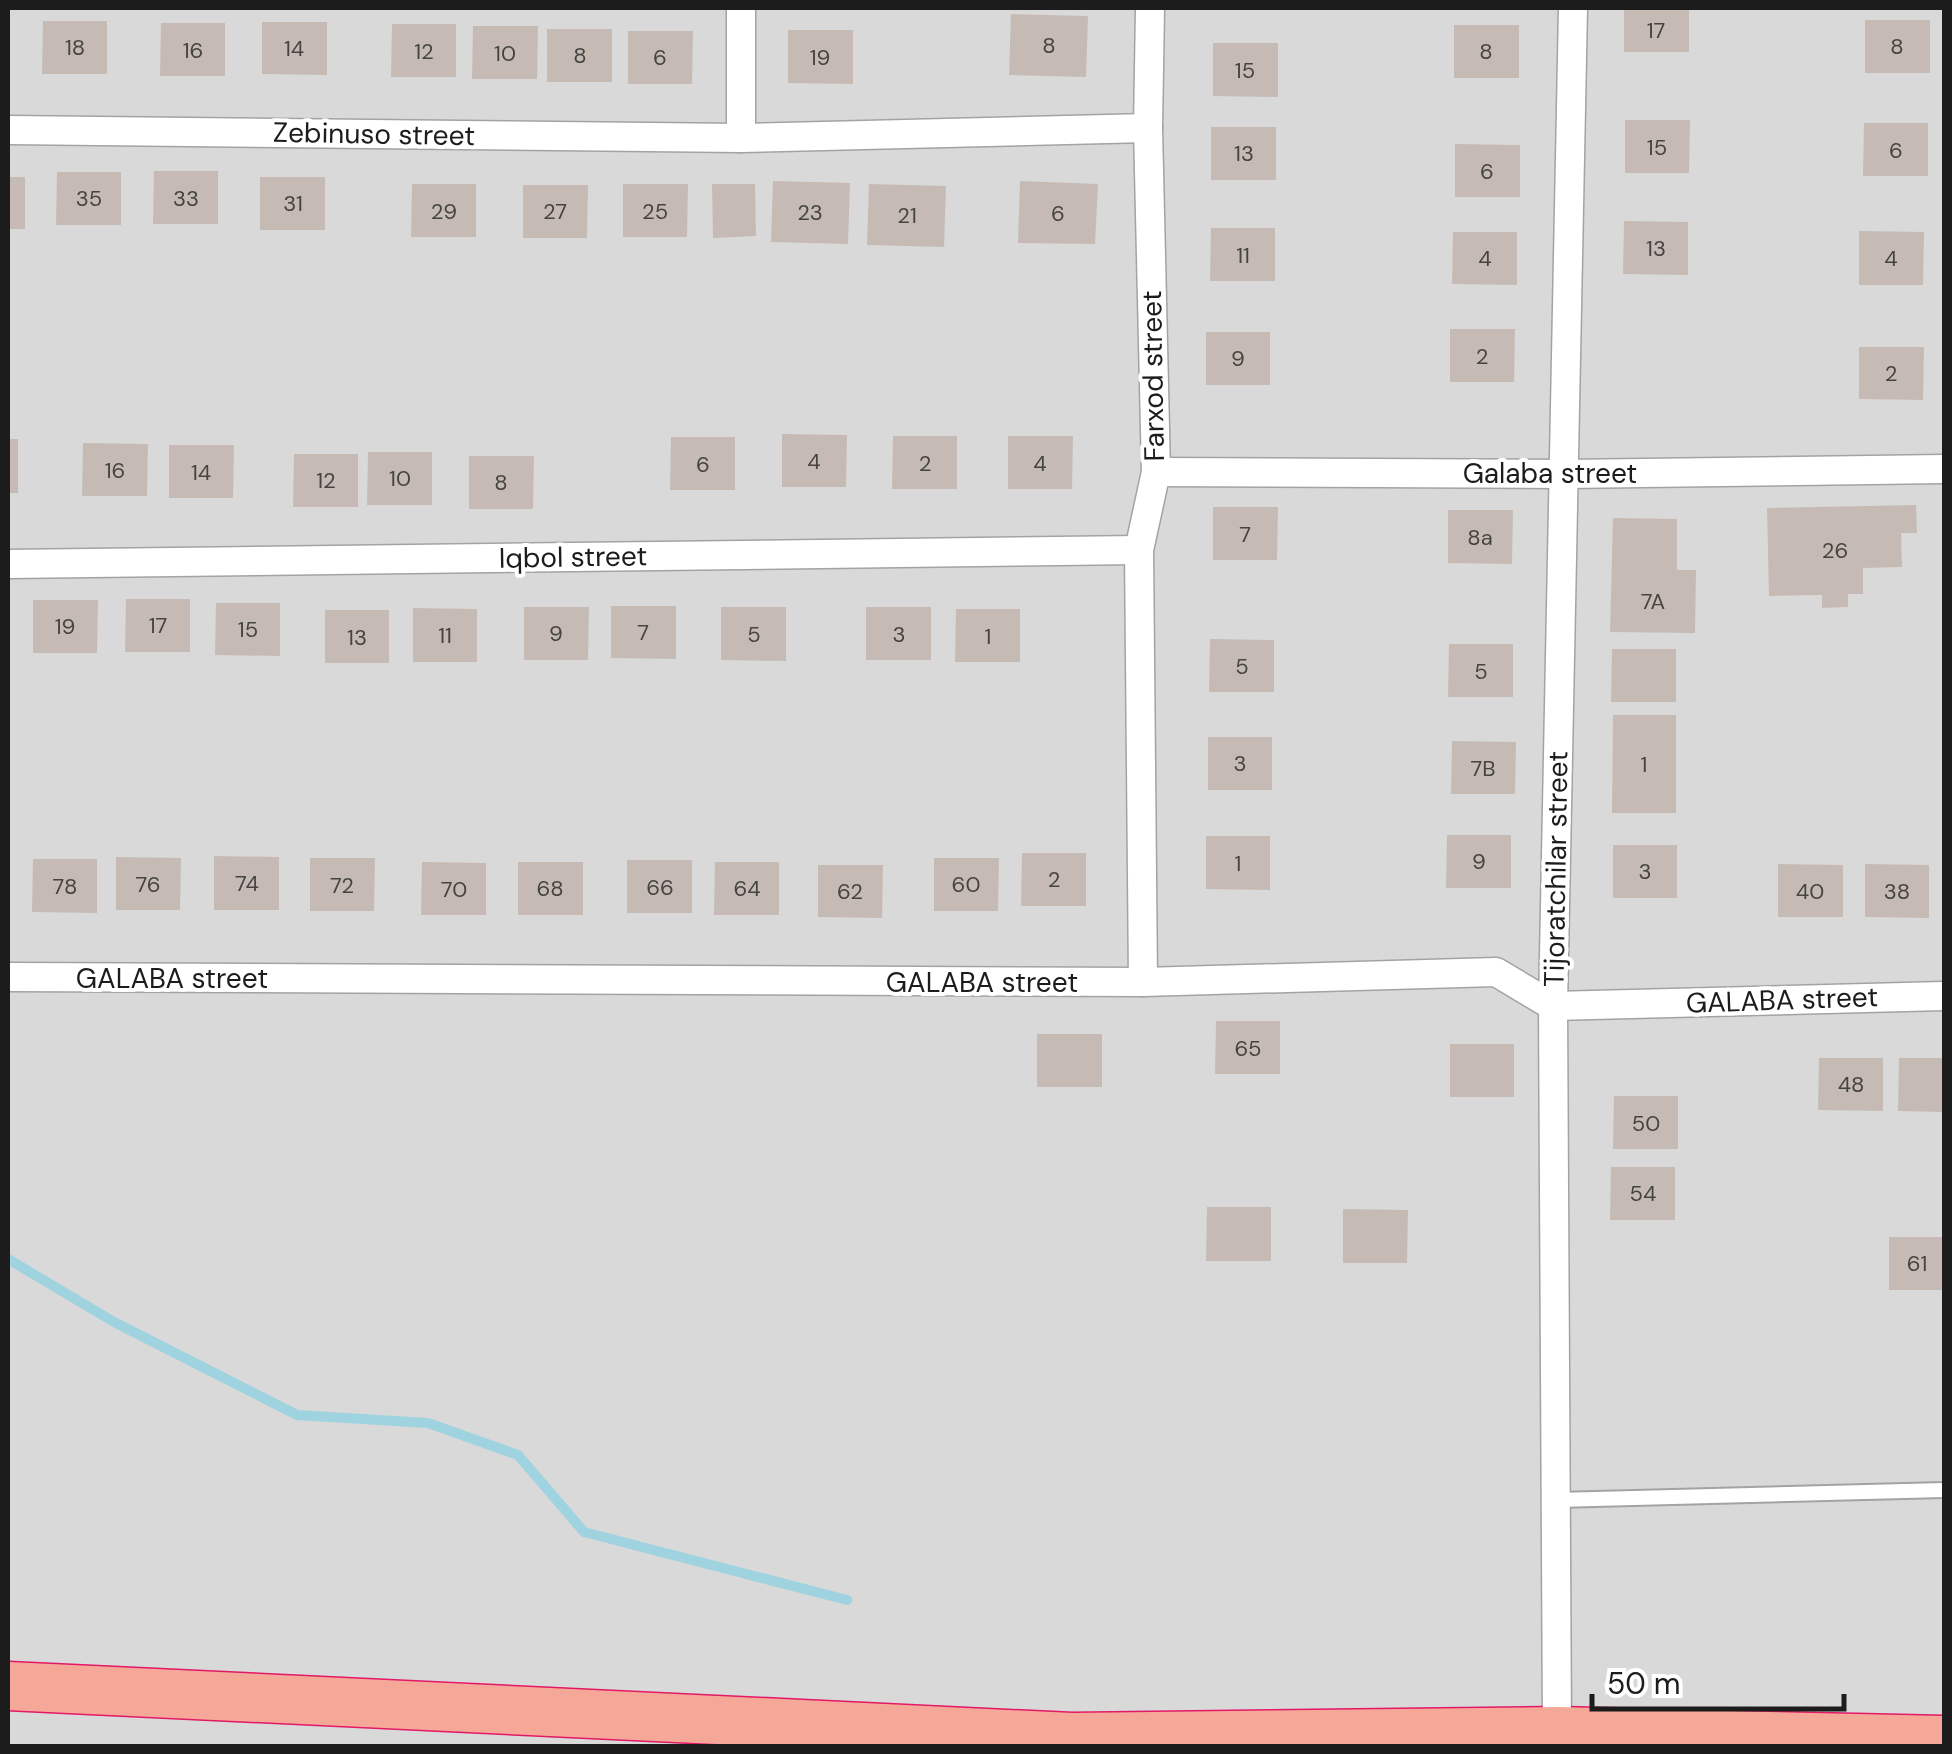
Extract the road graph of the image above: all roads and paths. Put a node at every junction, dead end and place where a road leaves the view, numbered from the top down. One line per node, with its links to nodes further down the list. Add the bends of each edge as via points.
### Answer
1 (740, 8): 6 (street)
2 (1150, 8): 4 (street, Farxod street)
3 (1573, 8): 9 (street, Tijoratchilar street)
4 (1148, 128): 6 (street, Zebinuso street); 8 (street, Farxod street)
5 (8, 130): 6 (street, Zebinuso street)
6 (741, 138)
7 (1944, 469): 9 (street, Galaba street)
8 (1156, 472): 9 (street, Galaba street); 10 (street, Farxod street)
9 (1565, 474): 15 (street, Tijoratchilar street)
10 (1138, 550): 11 (street, Iqbol street); 13 (street, Farxod street)
11 (8, 564)
12 (9, 977): 13 (street, GALABA street)
13 (1144, 982): 15 (street, GALABA street, via 1496,972)
14 (1944, 996): 15 (street, GALABA street)
15 (1553, 1006): 17 (street, Tijoratchilar street)
16 (1944, 1490): 17 (lane)
17 (1556, 1500): 19 (street, Tijoratchilar street)
18 (8, 1686): 19 (highway, via 1072,1737)
19 (1557, 1731): 20 (highway)
20 (1944, 1740)

